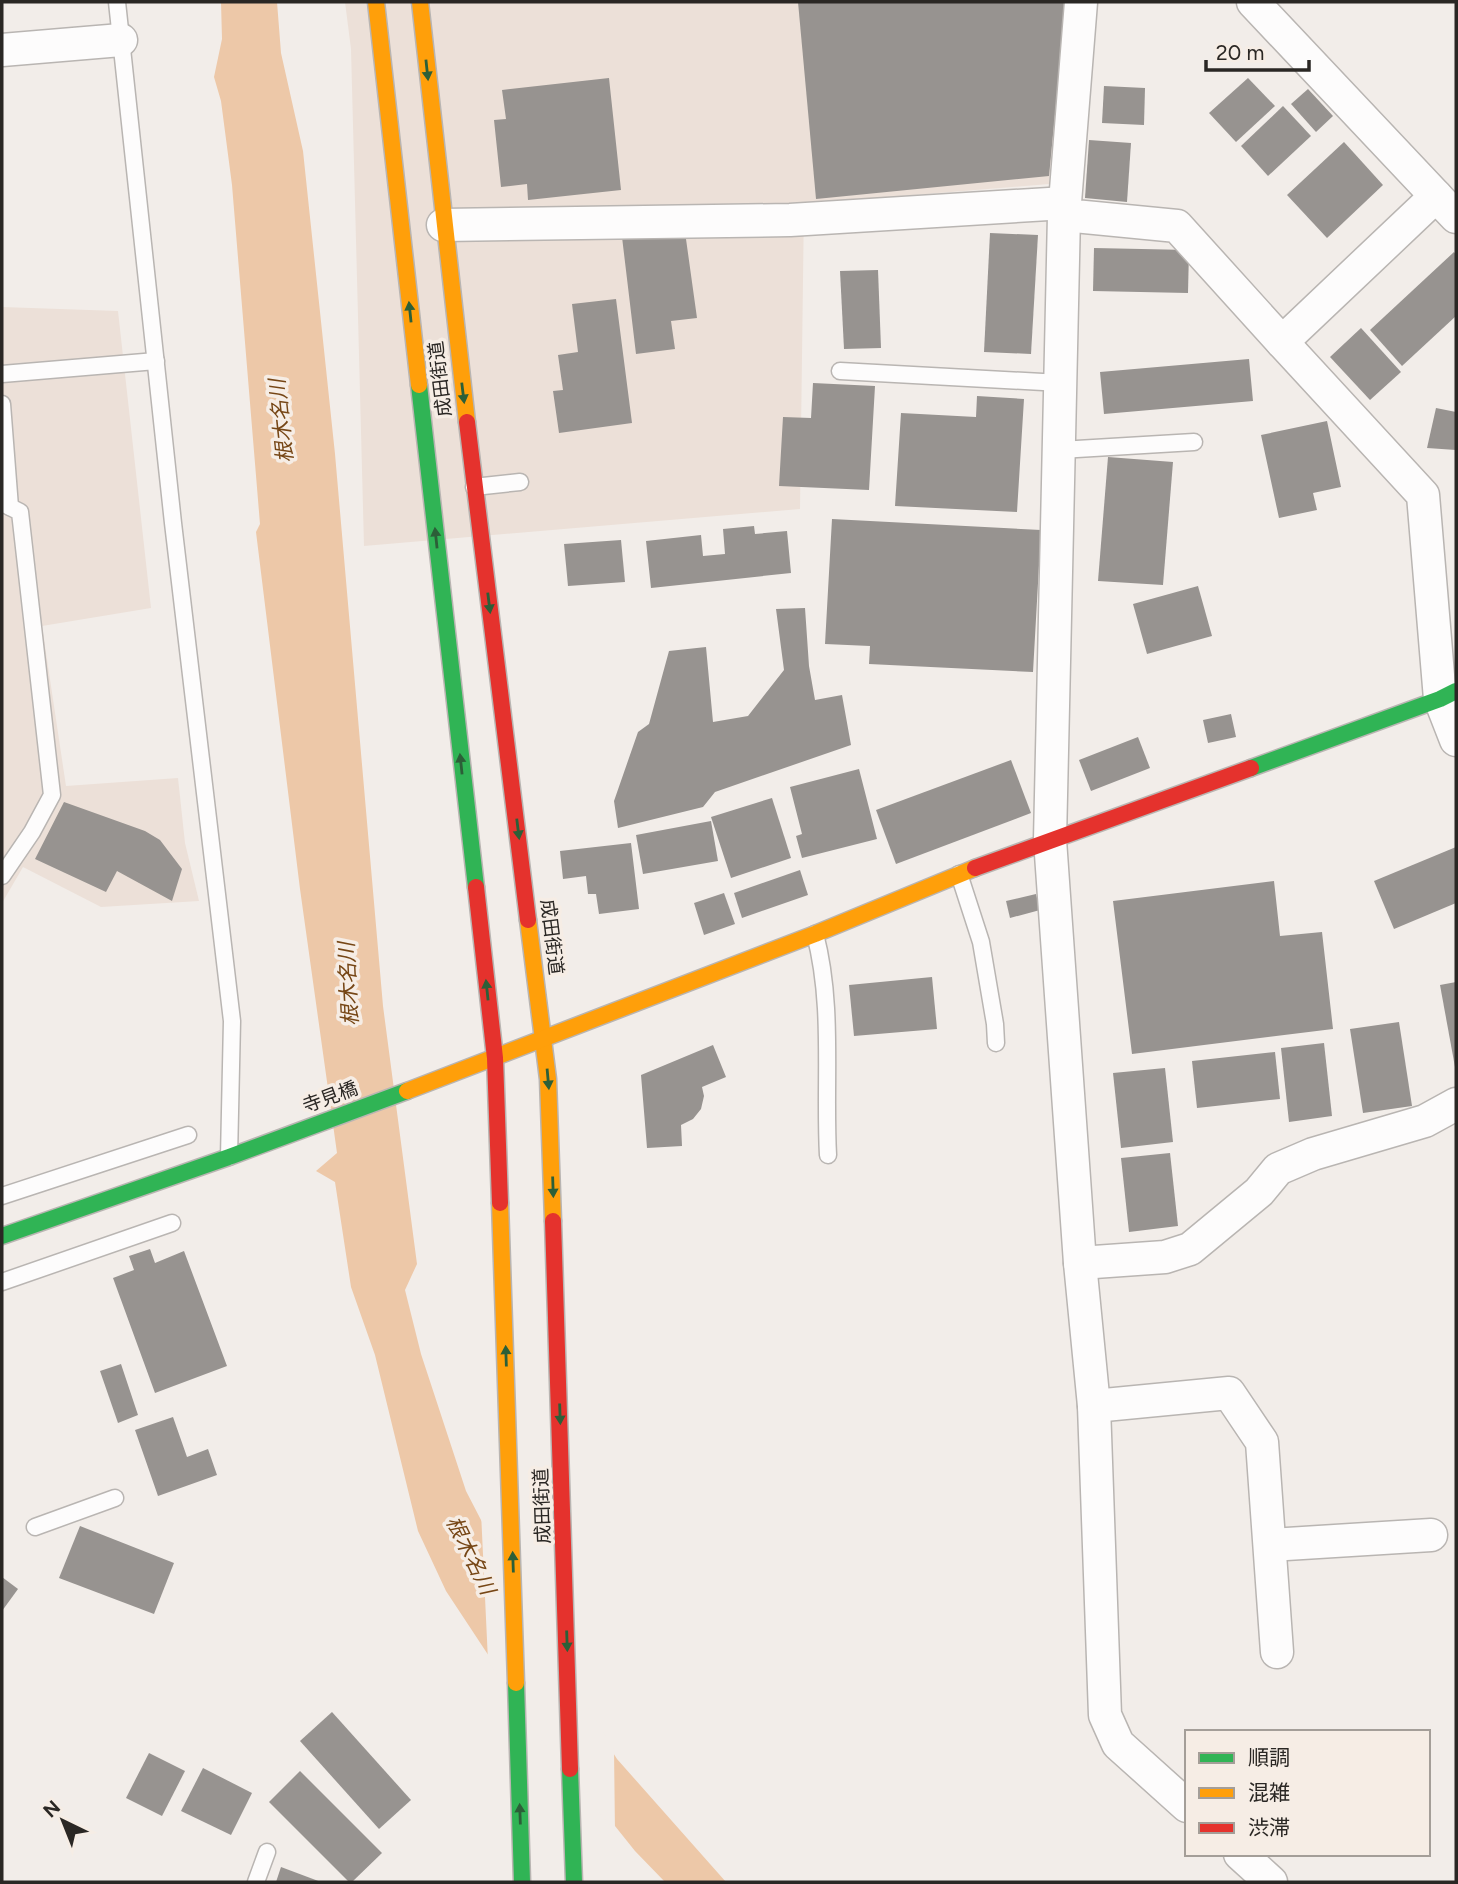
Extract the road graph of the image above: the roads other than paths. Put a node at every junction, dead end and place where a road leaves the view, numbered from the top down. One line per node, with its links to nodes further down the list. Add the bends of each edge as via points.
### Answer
1 (117, 2): 6 (lane)
2 (376, 2): 30 (main road, 成田街道, one-way to 2)
3 (420, 2): 10 (main road, 成田街道, one-way to 10)
4 (1081, 2): 9 (street)
5 (1253, 2): 8 (street)
6 (121, 40): 7 (street); 12 (lane)
7 (2, 50)
8 (1446, 207): 11 (street)
9 (1064, 209): 10 (street, via 790,220); 11 (street, via 1177,226); 15 (street)
10 (443, 225): 20 (main road, 成田街道, one-way to 20)
11 (1282, 342): 22 (street, via 1423,495)
12 (156, 360): 14 (lane); 34 (lane, via 232,1021)
13 (840, 371): 15 (lane)
14 (2, 374)
15 (1061, 383): 18 (street)
16 (2, 404): 21 (lane)
17 (1194, 442): 18 (lane)
18 (1060, 450): 24 (street)
19 (520, 482): 20 (lane)
20 (474, 487): 28 (main road, 成田街道, one-way to 28)
21 (6, 505): 26 (lane, via 20,512 52,795)
22 (1448, 695): 23 (street); 24 (main road, 寺見橋)
23 (1456, 740)
24 (1050, 840): 25 (main road, 寺見橋); 38 (street)
25 (959, 874): 27 (main road, 寺見橋); 29 (lane, via 981,942)
26 (2, 876)
27 (815, 934): 28 (main road, 寺見橋); 33 (lane, via 826,1003)
28 (544, 1039): 30 (main road, 寺見橋); 51 (main road, 成田街道, one-way to 51, via 551,1118)
29 (996, 1043)
30 (495, 1058): 34 (main road, 寺見橋); 50 (main road, 成田街道, one-way to 30)
31 (1456, 1104): 38 (street, via 1425,1121 1278,1169 1259,1192 1190,1249 1166,1257)
32 (188, 1135): 35 (lane)
33 (828, 1156)
34 (229, 1157): 37 (main road, 寺見橋)
35 (2, 1196)
36 (172, 1223): 39 (lane)
37 (2, 1236)
38 (1080, 1263): 40 (street)
39 (2, 1282)
40 (1094, 1406): 44 (street, via 1229,1393 1262,1442); 46 (street, via 1105,1715 1118,1744)
41 (116, 1498): 42 (lane)
42 (35, 1527)
43 (1431, 1535): 44 (street)
44 (1270, 1545): 45 (street)
45 (1277, 1652)
46 (1185, 1804)
47 (267, 1852): 49 (lane)
48 (1242, 1856): 52 (street)
49 (256, 1882)
50 (522, 1882)
51 (574, 1882)
52 (1270, 1882)

